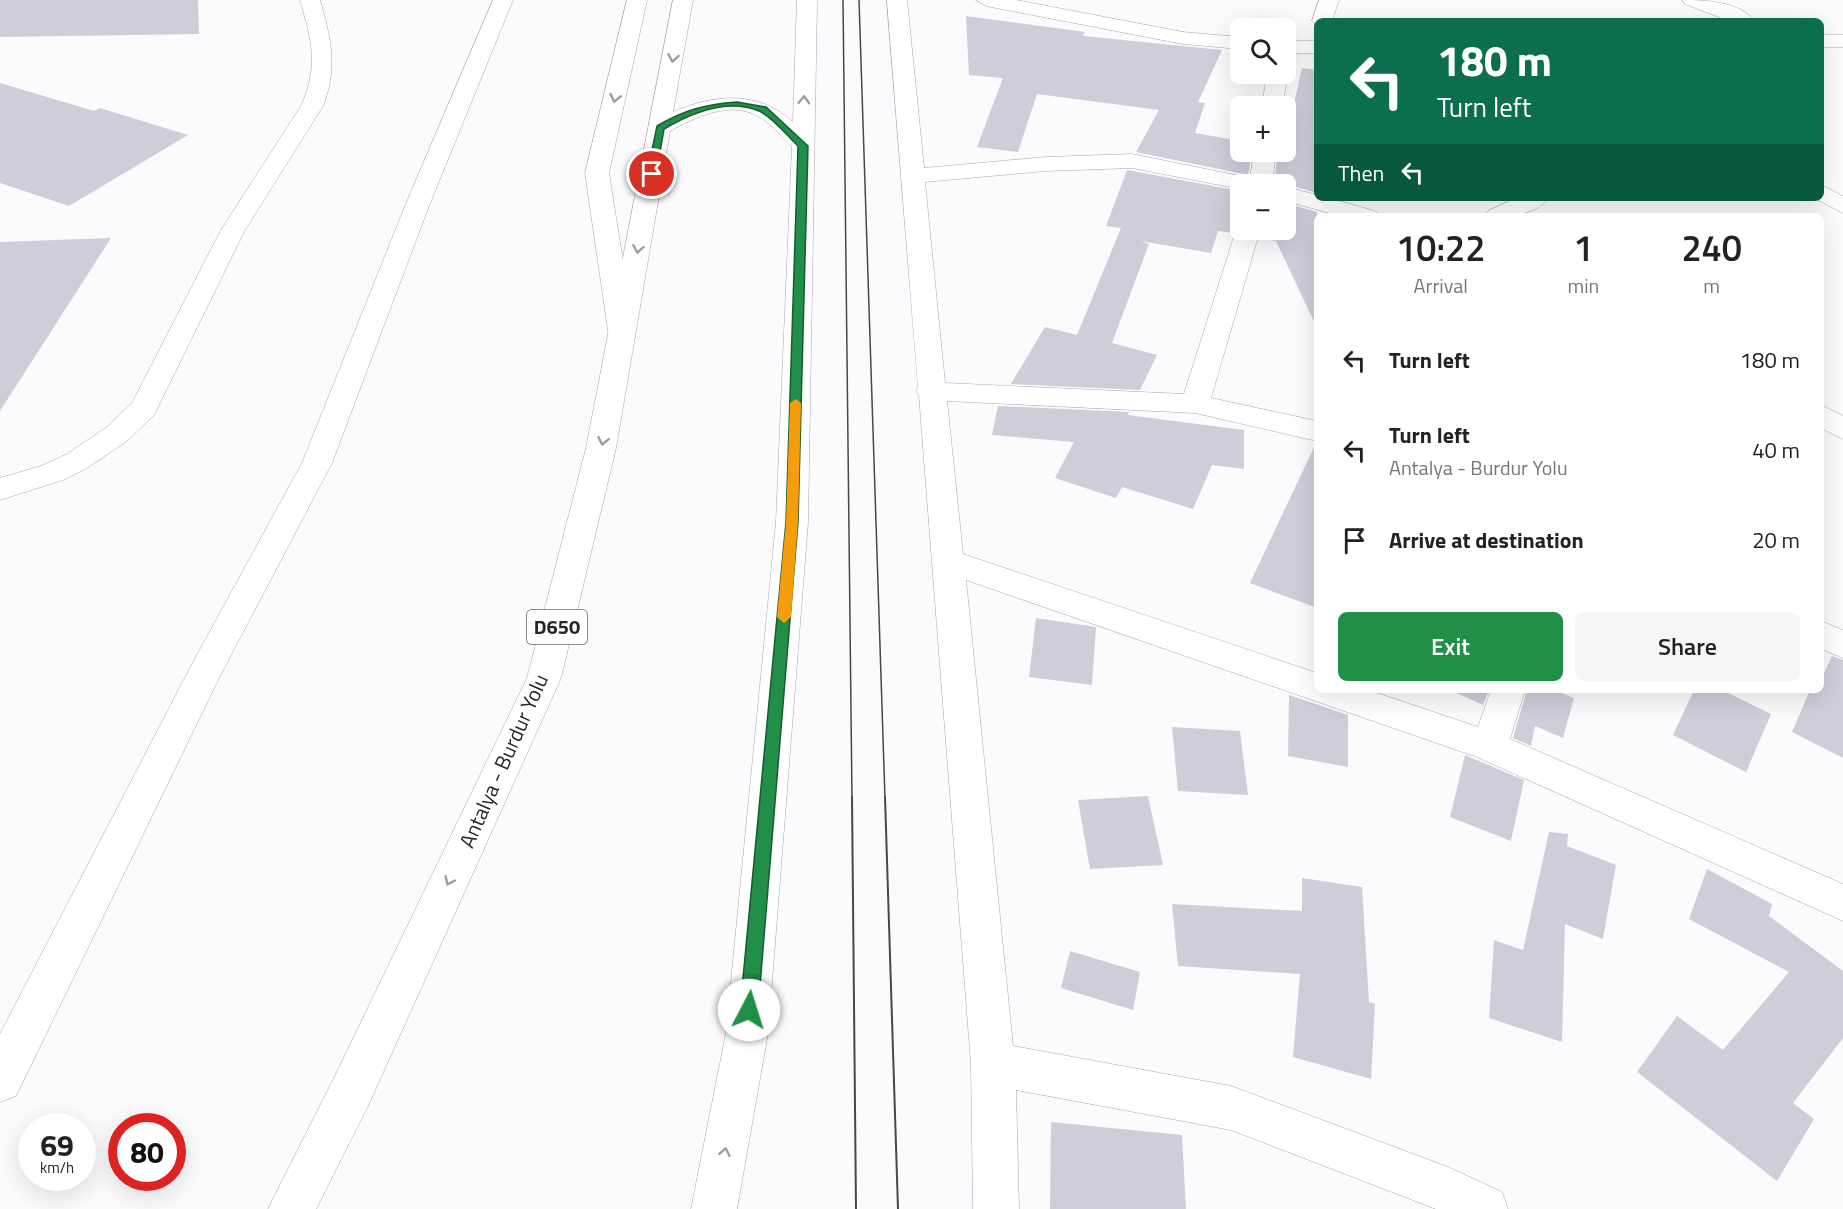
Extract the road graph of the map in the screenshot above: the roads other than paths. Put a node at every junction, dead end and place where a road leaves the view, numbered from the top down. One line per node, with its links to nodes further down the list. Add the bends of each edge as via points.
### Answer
1 (310, 0): 35 (main road, via 325,53 321,89 233,230 144,408 117,434 77,461)
2 (502, 0): 45 (main road, via 316,463 204,674)
3 (637, 0): 29 (main road, one-way to 29, via 597,173)
4 (683, 0): 18 (main road, Antalya - Burdur Yolu / D650, one-way to 18)
5 (807, 0): 19 (main road, one-way to 5)
6 (897, 0): 20 (main road)
7 (986, 0): 10 (main road)
8 (1329, 0): 11 (main road)
9 (1692, 0): 12 (main road)
10 (1084, 8): 15 (main road, via 1183,38)
11 (1323, 18)
12 (1738, 18)
13 (1824, 41): 14 (main road)
14 (1843, 41)
15 (1230, 42)
16 (1314, 44): 17 (main road)
17 (1296, 46)
18 (660, 128): 19 (main road, via 683,114 737,105 763,109); 29 (main road, Antalya - Burdur Yolu / D650, one-way to 29)
19 (803, 146): 47 (main road, one-way to 19, via 747,1034 792,522)
20 (915, 176): 21 (main road, via 1132,161); 30 (main road)
21 (1230, 180)
22 (1824, 194): 25 (main road)
23 (1296, 197): 26 (main road)
24 (1529, 201): 27 (main road)
25 (1843, 206)
26 (1356, 213)
27 (1503, 213)
28 (1245, 240): 31 (main road)
29 (622, 337): 46 (main road, Antalya - Burdur Yolu / D650, one-way to 46, via 601,448 544,678 352,1090)
30 (930, 391): 31 (main road); 36 (main road)
31 (1195, 404): 34 (main road)
32 (1824, 417): 33 (main road)
33 (1843, 429)
34 (1314, 430)
35 (0, 489)
36 (946, 561): 39 (main road); 44 (main road)
37 (1824, 636): 38 (main road)
38 (1843, 645)
39 (1314, 686)
40 (1335, 693): 42 (main road)
41 (1507, 693): 42 (main road)
42 (1490, 746): 43 (main road)
43 (1843, 903)
44 (993, 1064): 48 (main road); 49 (main road, via 1231,1108 1448,1190)
45 (0, 1080)
46 (291, 1209)
47 (714, 1209)
48 (996, 1209)
49 (1485, 1209)

